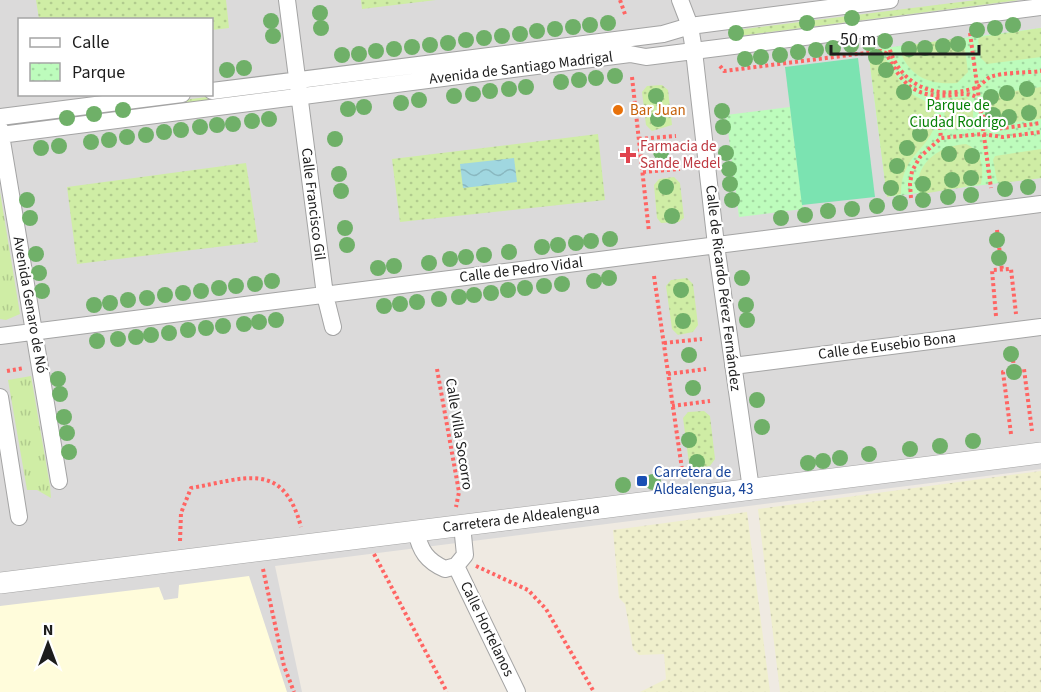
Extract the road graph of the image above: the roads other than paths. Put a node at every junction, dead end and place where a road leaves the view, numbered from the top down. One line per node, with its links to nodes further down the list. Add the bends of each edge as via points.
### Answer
1 (287, 0): 7 (street, Calle Francisco Gil)
2 (680, 0): 5 (street, Calle de Ricardo Pérez Fernández)
3 (890, 0): 5 (street, Avenida de Santiago Madrigal)
4 (1041, 7): 6 (street, Avenida de Santiago Madrigal)
5 (690, 26): 6 (street, Calle de Ricardo Pérez Fernández); 7 (street, Avenida de Santiago Madrigal, via 663,34)
6 (694, 51): 7 (street, Avenida de Santiago Madrigal); 13 (street, Calle de Ricardo Pérez Fernández)
7 (299, 88): 8 (street, Avenida de Santiago Madrigal); 11 (street, Avenida de Santiago Madrigal); 14 (street, Calle Francisco Gil)
8 (213, 91)
9 (166, 96): 10 (street)
10 (0, 117)
11 (0, 133): 17 (street, Avenida Genaro de Nó)
12 (1041, 204): 13 (street, Calle de Pedro Vidal)
13 (716, 245): 14 (street, Calle de Pedro Vidal); 19 (street, Calle de Ricardo Pérez Fernández)
14 (325, 295): 15 (street, Calle Francisco Gil); 17 (street, Calle de Pedro Vidal)
15 (333, 327)
16 (1041, 327): 19 (street, Calle de Eusebio Bona)
17 (34, 330): 18 (street, Calle de Pedro Vidal); 22 (street, Avenida Genaro de Nó)
18 (0, 336)
19 (733, 366): 23 (street, Calle de Ricardo Pérez Fernández)
20 (0, 397): 24 (street)
21 (1041, 453): 23 (street, Carretera de Aldealengua)
22 (59, 481)
23 (751, 489): 25 (street, Carretera de Aldealengua)
24 (19, 517)
25 (462, 525): 26 (street, Carretera de Aldealengua); 27 (street, Calle Hortelanos, via 465,539)
26 (416, 531): 27 (street, Calle Hortelanos, via 418,545 429,562 445,569); 28 (street, Carretera de Aldealengua)
27 (459, 563): 29 (street, Calle Hortelanos)
28 (0, 583)
29 (517, 692)

